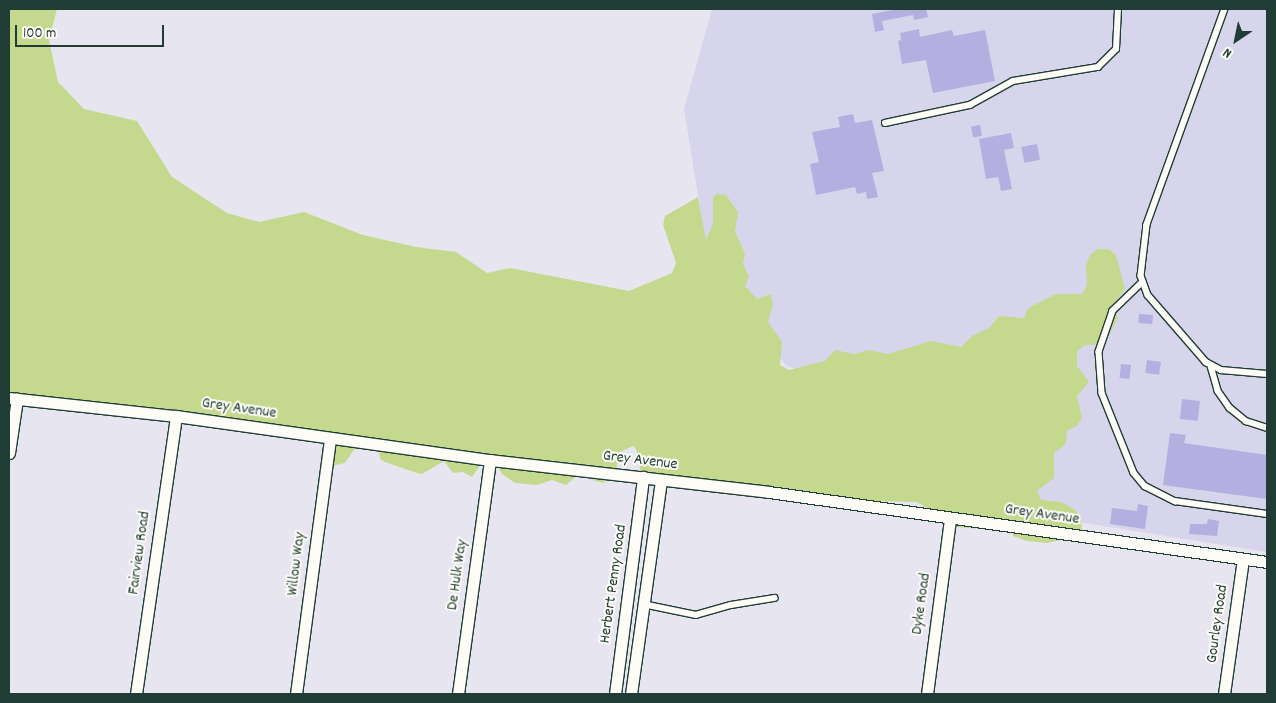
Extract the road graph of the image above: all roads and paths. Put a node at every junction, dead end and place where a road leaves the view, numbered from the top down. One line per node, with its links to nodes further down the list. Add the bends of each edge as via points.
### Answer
1 (1118, 9): 3 (lane, via 1116,50 1098,67 1012,80 970,106)
2 (1225, 9): 4 (lane, via 1147,225 1140,265)
3 (885, 123)
4 (1143, 282): 5 (lane, via 1148,295 1177,332); 15 (lane, via 1113,312 1099,352 1102,392 1134,473 1145,486 1174,501)
5 (1211, 366): 6 (lane, via 1221,370); 9 (lane, via 1218,391 1230,408 1246,421)
6 (1267, 374)
7 (13, 398): 8 (street, Grey Avenue); 11 (street)
8 (176, 416): 10 (street, Grey Avenue); 21 (street, Fairview Road)
9 (1267, 428)
10 (330, 438): 12 (street, Grey Avenue); 22 (street, Willow Way)
11 (9, 453)
12 (490, 460): 13 (street, Grey Avenue); 23 (street, De Hulk Way)
13 (643, 477): 14 (street, Grey Avenue); 24 (street, Herbert Penny Road)
14 (661, 480): 16 (street, Grey Avenue); 20 (street, Herbert Penny Road)
15 (1267, 514)
16 (950, 519): 17 (street, Grey Avenue); 26 (street, Dyke Road)
17 (1243, 559): 18 (street, Grey Avenue); 27 (street, Gourley Road)
18 (1267, 562)
19 (774, 598): 20 (lane, via 696,615)
20 (643, 604): 25 (street, Herbert Penny Road)
21 (136, 694)
22 (296, 694)
23 (458, 694)
24 (615, 694)
25 (631, 694)
26 (927, 694)
27 (1224, 694)

